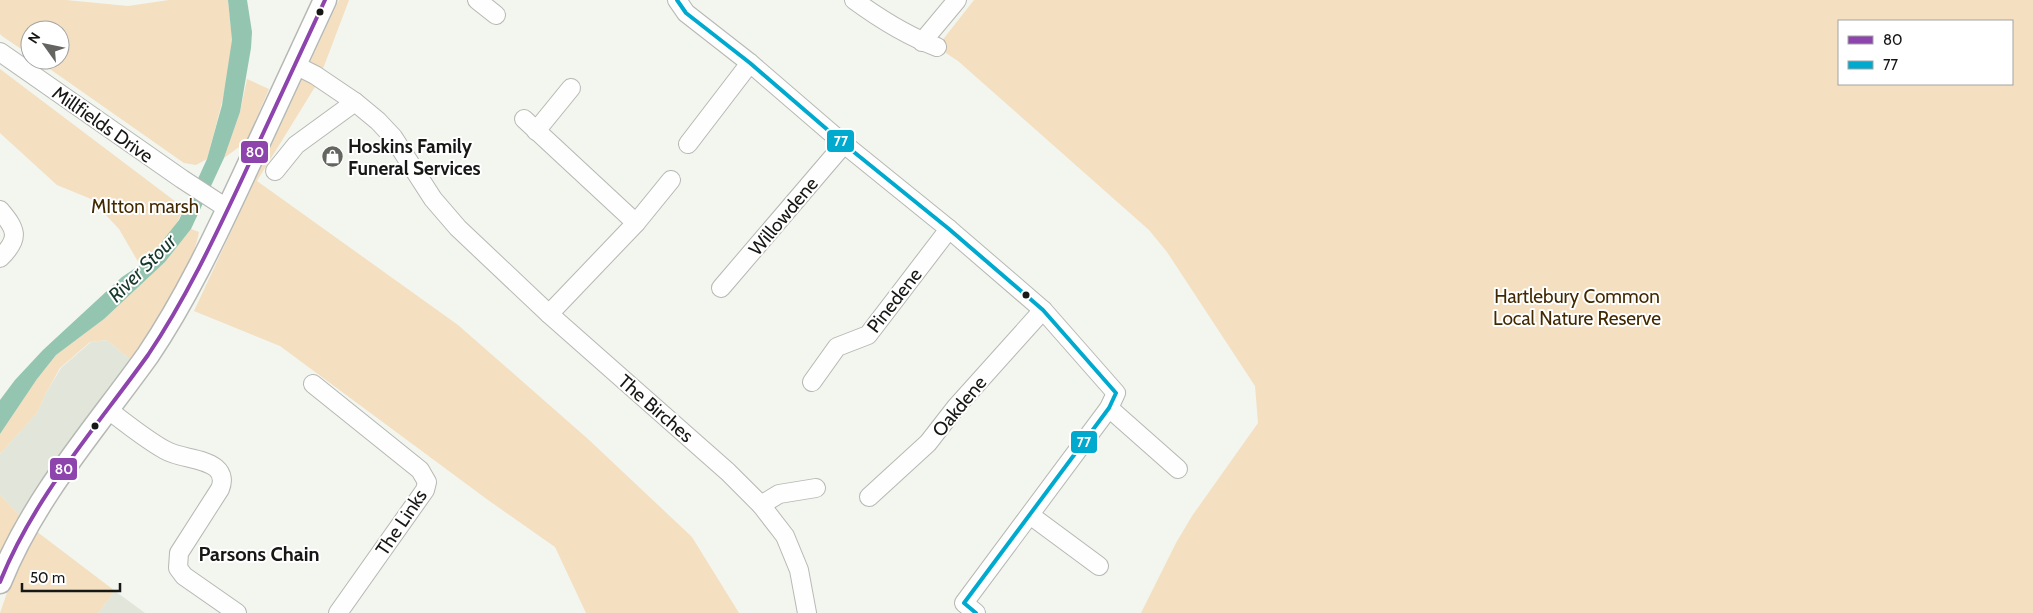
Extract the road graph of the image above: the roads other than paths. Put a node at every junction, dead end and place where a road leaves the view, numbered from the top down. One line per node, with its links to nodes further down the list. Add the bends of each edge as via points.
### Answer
1 (325, 0): 7 (main road)
2 (677, 0): 6 (street, via 686,13)
3 (854, 0): 4 (street, via 886,22 930,44)
4 (957, 0)
5 (0, 52): 14 (street, Millfields Drive)
6 (750, 63): 10 (street); 11 (street)
7 (295, 65): 9 (street, The Birches); 14 (main road)
8 (571, 89): 16 (street, via 530,125)
9 (355, 102): 12 (street, via 296,145); 21 (street, The Birches, via 393,138 433,200 458,228)
10 (688, 144)
11 (844, 144): 17 (street); 19 (street, Willowdene)
12 (275, 171)
13 (671, 180): 16 (street)
14 (222, 205): 25 (main road, via 186,293 164,332)
15 (0, 210): 18 (street, via 14,227 14,238)
16 (636, 223): 21 (street)
17 (949, 229): 20 (street); 22 (street, Pinedene, via 868,335 837,347)
18 (0, 258)
19 (721, 288)
20 (1043, 310): 24 (street, via 1116,393); 28 (street, Oakdene, via 956,406 928,443)
21 (549, 314): 29 (street, The Birches)
22 (812, 382)
23 (313, 384): 34 (street, The Links, via 420,470 427,482)
24 (1109, 408): 26 (street); 30 (street)
25 (107, 409): 32 (main road, via 45,495 21,535); 33 (street, via 164,450 202,461 219,472 223,479 220,489 179,553 178,568 184,576)
26 (1178, 469)
27 (816, 488): 29 (street, via 779,494)
28 (869, 497)
29 (761, 505): 35 (street, The Birches, via 785,536 799,570)
30 (1030, 515): 31 (street); 36 (street, via 964,604)
31 (1099, 566)
32 (0, 582)
33 (237, 613)
34 (338, 613)
35 (807, 613)
36 (976, 613)

